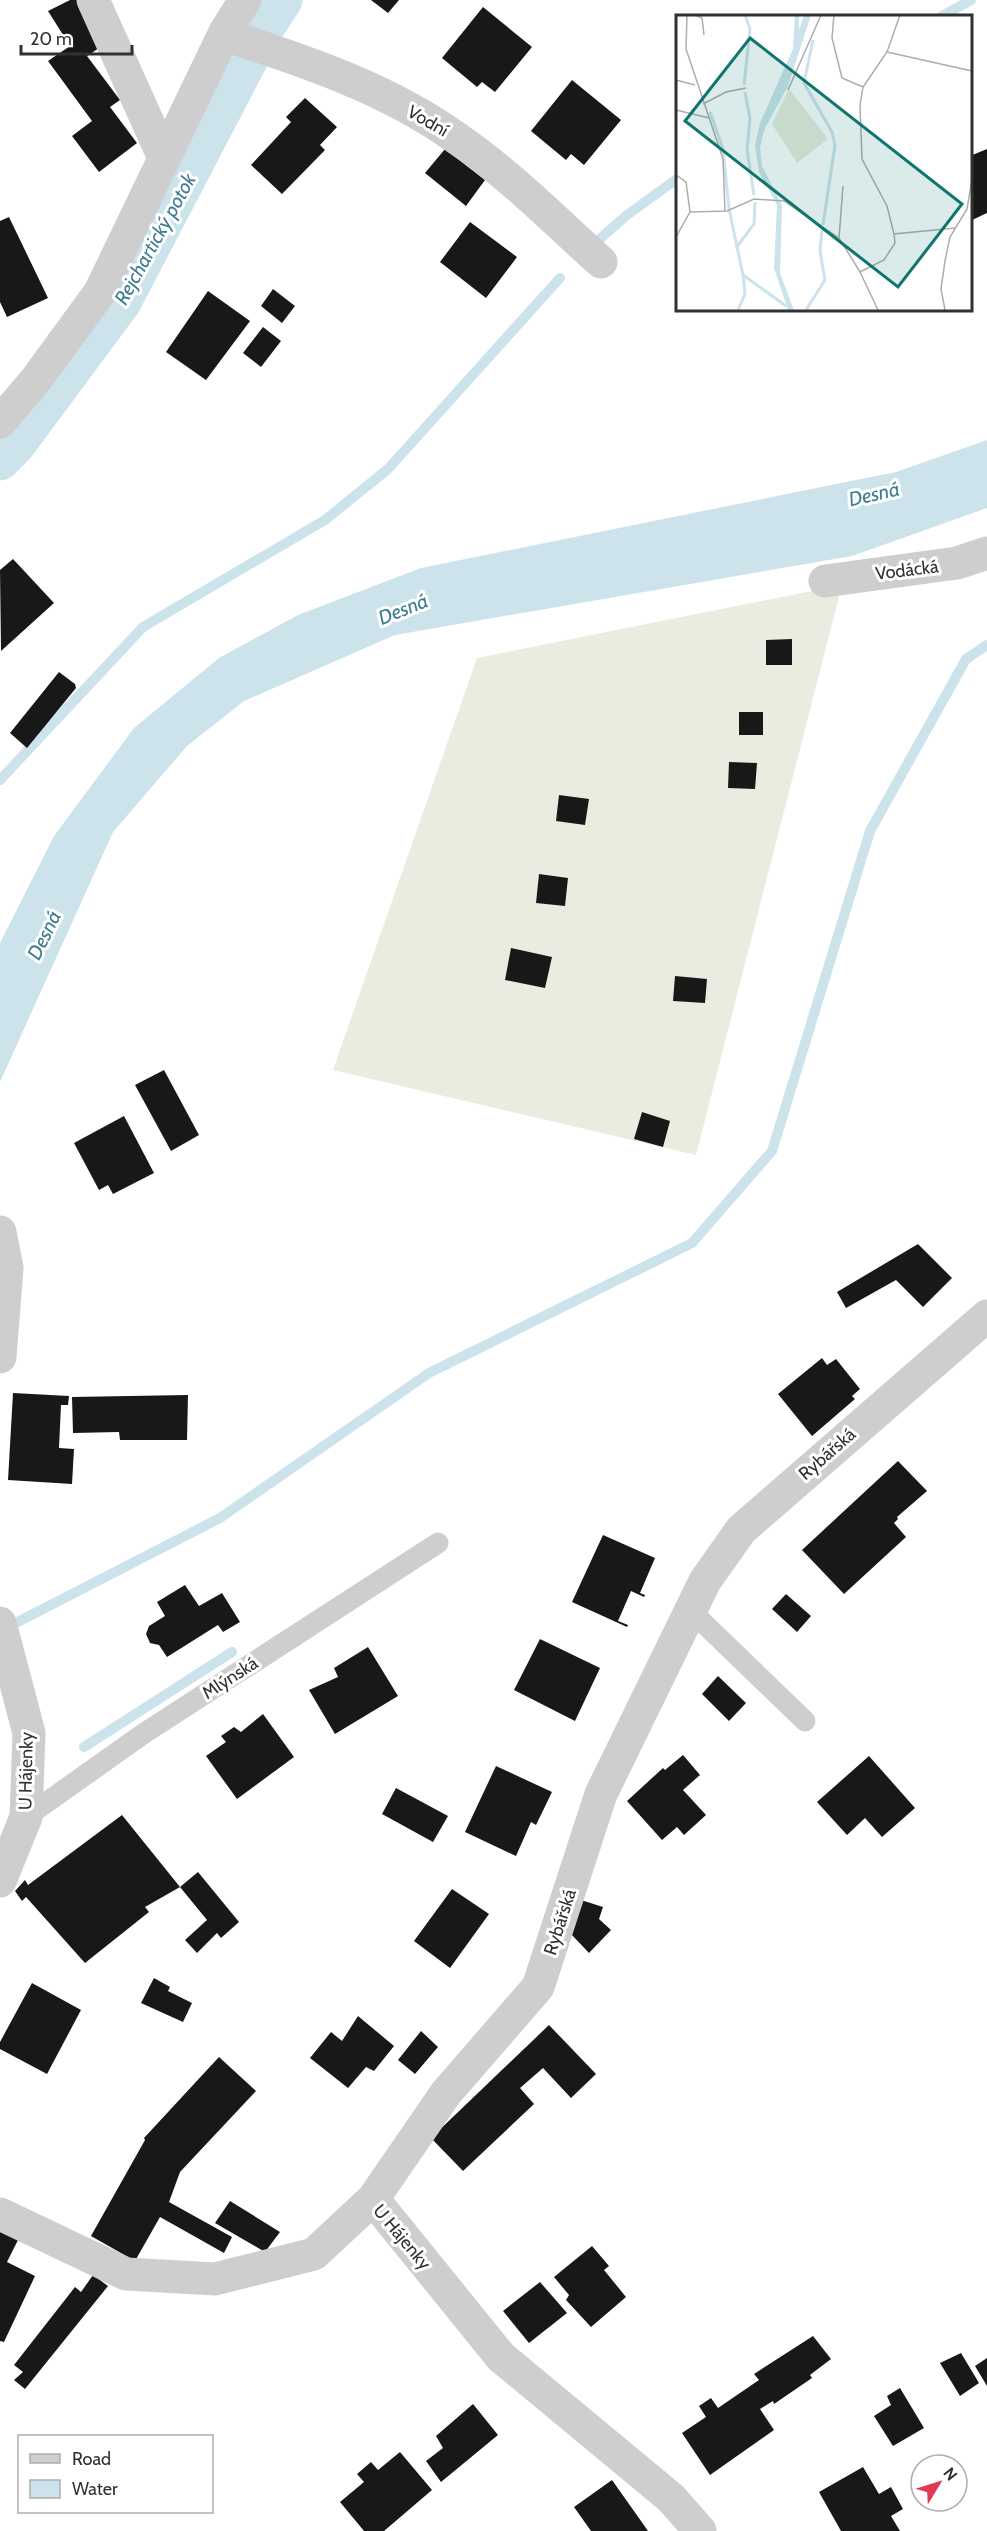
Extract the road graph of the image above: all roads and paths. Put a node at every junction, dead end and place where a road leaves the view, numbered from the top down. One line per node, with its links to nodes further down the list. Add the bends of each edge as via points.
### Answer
1 (93, 0): 4 (street)
2 (245, 0): 3 (street)
3 (230, 35): 4 (street); 5 (street, Vodní, via 375,90 455,136)
4 (164, 158): 6 (street, via 100,292)
5 (601, 262)
6 (0, 422)
7 (987, 553): 8 (street, Vodácká, via 957,563)
8 (825, 581)
9 (0, 1232): 11 (street, via 7,1268)
10 (987, 1316): 13 (street, Rybářská, via 741,1530 705,1581)
11 (0, 1357)
12 (438, 1543): 16 (lane, Mlýnská, via 144,1734)
13 (691, 1611): 15 (lane); 18 (street, Rybářská, via 601,1794 538,1987 446,2093)
14 (2, 1630): 16 (street, U Hájenky, via 29,1733)
15 (805, 1721)
16 (26, 1817): 17 (street, U Hájenky)
17 (0, 1881)
18 (373, 2199): 19 (street, U Hájenky, via 314,2254 215,2279 126,2274); 20 (street, U Hájenky, via 501,2356 671,2498)
19 (0, 2214)
20 (700, 2531)

